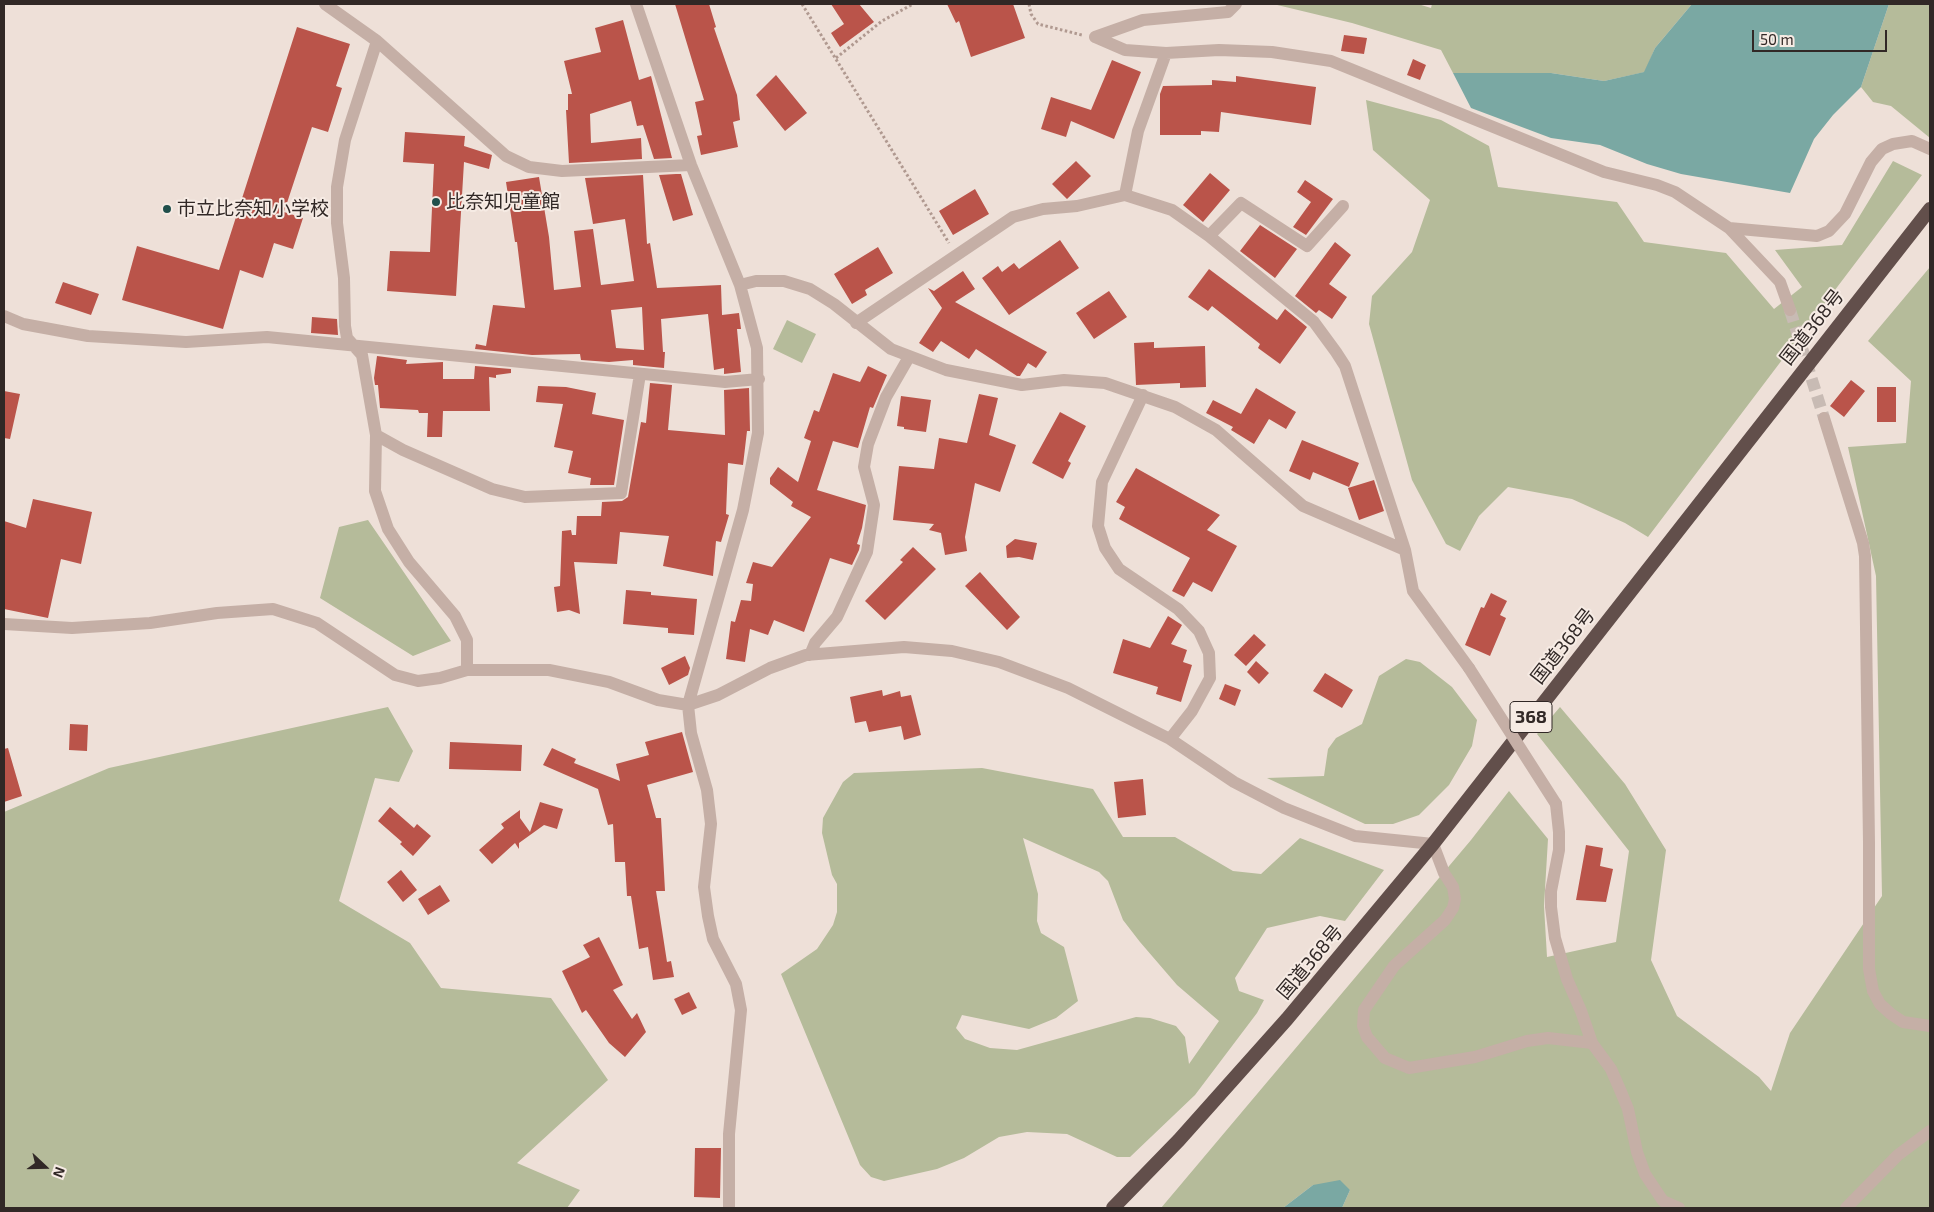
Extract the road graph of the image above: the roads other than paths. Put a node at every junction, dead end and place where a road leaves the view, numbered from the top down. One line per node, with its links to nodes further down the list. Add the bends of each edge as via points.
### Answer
1 (325, 4): 4 (street)
2 (636, 4): 7 (street)
3 (1236, 4): 5 (street, via 1228,12 1142,20 1095,37 1126,50)
4 (377, 41): 7 (street, via 506,156 529,166 562,171); 17 (street, via 345,140 336,187 345,326 347,338)
5 (1166, 53): 8 (street, via 1138,131); 11 (street, via 1272,52 1331,62 1604,172 1674,192)
6 (1930, 149): 11 (street, via 1912,141 1882,149 1871,162 1836,225 1817,236)
7 (691, 165): 13 (street)
8 (1125, 195): 12 (street, via 1172,210); 16 (street, via 1013,217)
9 (1343, 206): 12 (street, via 1307,246 1241,203)
10 (1930, 209): 30 (highway, 国道368号 / 368)
11 (1729, 228): 14 (street, via 1780,282)
12 (1209, 236): 24 (street, via 1314,322 1345,366)
13 (740, 285): 16 (street, via 784,280 810,289); 20 (street, via 757,348)
14 (1790, 310)
15 (4, 316): 17 (street, via 23,324 88,336 186,342 267,337)
16 (856, 323): 18 (street, via 891,349)
17 (354, 346): 19 (street); 23 (street, via 362,356)
18 (909, 356): 21 (street, via 946,370 1022,385 1064,380 1105,383); 26 (street, via 886,397 868,444 864,467 874,505 867,552 837,617 815,643)
19 (640, 374): 20 (street, via 725,382); 23 (street, via 621,493 525,497 492,489)
20 (759, 379): 28 (street, via 758,433 743,510)
21 (1142, 395): 24 (street, via 1176,407 1216,430 1303,506); 29 (street, via 1102,482 1098,526 1105,548 1119,570 1178,608 1199,631 1209,653 1210,678 1192,711)
22 (1824, 418): 31 (street, via 1865,556 1870,843 1868,969 1873,991 1890,1014 1903,1022)
23 (376, 435): 27 (street, via 375,491 388,528 409,562 455,616 467,640)
24 (1406, 550): 32 (street, bridge, via 1413,591 1469,668 1556,804 1559,850 1551,891 1552,924 1567,978)
25 (4, 624): 27 (street, via 72,628 273,609 317,623 395,675 418,681)
26 (810, 655): 28 (street, via 770,668 718,695); 29 (street, via 904,647 962,653 999,662 1068,688)
27 (467, 670): 28 (street, via 550,670 609,682 658,700)
28 (688, 705): 34 (street, via 691,734 707,790 711,824 704,887 708,916 713,939 736,984 741,1010 729,1134)
29 (1170, 739): 30 (street, via 1234,782 1284,808 1355,836)
30 (1433, 844): 32 (street, via 1453,887 1453,908 1445,920 1394,966 1378,987 1364,1010 1366,1036 1385,1058 1409,1068 1548,1038); 35 (highway, 国道368号 / 368, via 1287,1018 1179,1140)
31 (1930, 1026)
32 (1592, 1044): 36 (street, via 1611,1069 1628,1109 1645,1174 1663,1201)
33 (1930, 1130): 37 (street, via 1898,1155)
34 (729, 1208)
35 (1113, 1208)
36 (1679, 1208)
37 (1846, 1208)

